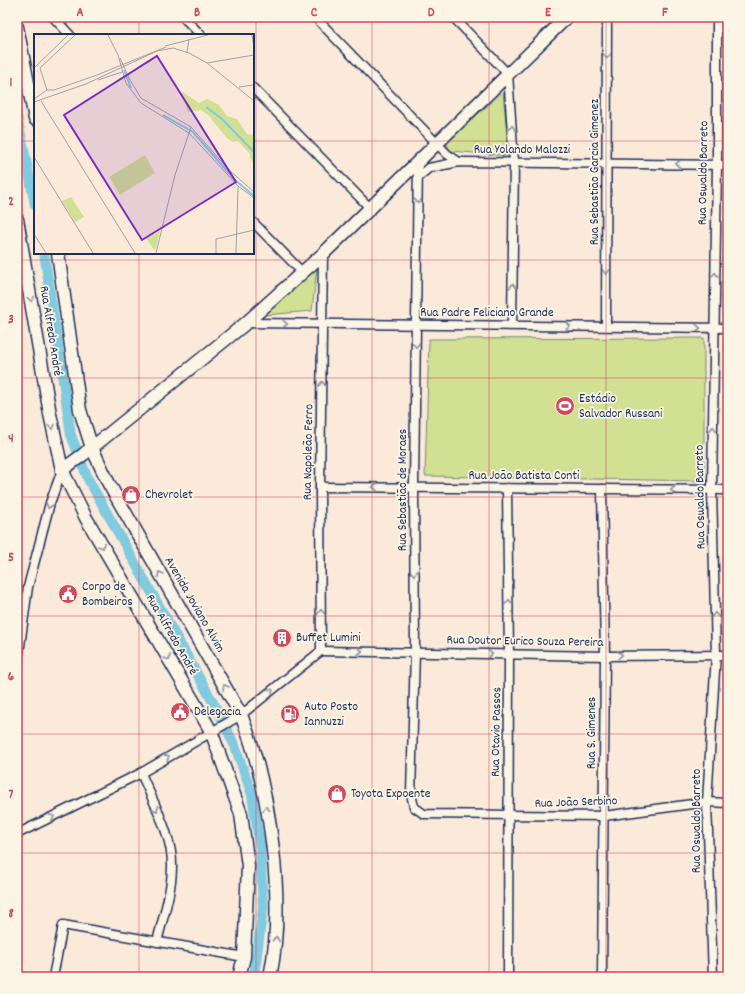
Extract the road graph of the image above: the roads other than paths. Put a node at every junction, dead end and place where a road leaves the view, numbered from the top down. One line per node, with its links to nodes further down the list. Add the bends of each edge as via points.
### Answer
1 (53, 17): 9 (street)
2 (183, 17): 10 (street)
3 (315, 17): 14 (street, Rua Yolando Malozzi)
4 (453, 17): 11 (street)
5 (567, 17): 11 (main road)
6 (607, 17): 18 (street, Rua Sebastião Garcia Gimenez, one-way to 18)
7 (717, 17): 19 (street, Rua Oswaldo Barreto)
8 (17, 27): 13 (main road)
9 (69, 34)
10 (200, 34)
11 (508, 74): 14 (main road); 17 (street, one-way to 11)
12 (254, 89): 22 (street)
13 (34, 114)
14 (438, 143): 15 (main road); 16 (street, Rua Yolando Malozzi, via 447,154)
15 (418, 162): 21 (street, Rua Sebastião de Moraes); 22 (main road)
16 (459, 162): 17 (street, Rua Yolando Malozzi); 21 (street, Rua Yolando Malozzi, via 429,168)
17 (514, 162): 18 (street, Rua Yolando Malozzi); 31 (street, one-way to 17)
18 (607, 163): 19 (street, Rua Yolando Malozzi, one-way to 18); 32 (street, Rua Sebastião Garcia Gimenez, one-way to 32)
19 (717, 165): 20 (street, Rua Yolando Malozzi); 33 (street, Rua Oswaldo Barreto, one-way to 19)
20 (728, 165)
21 (418, 178): 30 (street, Rua Sebastião de Moraes, one-way to 30)
22 (370, 208): 26 (main road)
23 (17, 219): 39 (main road, Rua Alfredo André, one-way to 39, via 50,414)
24 (254, 223): 27 (street)
25 (58, 254): 35 (main road, Avenida Joviano Alvim, via 80,410)
26 (323, 254): 27 (main road); 29 (street, Rua Napoleão Ferro)
27 (302, 272): 28 (main road)
28 (246, 323): 29 (street, Rua Padre Feliciano Grande, one-way to 29); 36 (main road)
29 (323, 324): 30 (street, Rua Padre Feliciano Grande); 40 (street, Rua Napoleão Ferro, one-way to 29)
30 (417, 324): 31 (street, Rua Padre Feliciano Grande); 41 (street, Rua Sebastião de Moraes, one-way to 41)
31 (512, 325): 32 (street, Rua Padre Feliciano Grande, one-way to 32)
32 (606, 326): 33 (street, Rua Padre Feliciano Grande, one-way to 33)
33 (714, 328): 34 (street, Rua Padre Feliciano Grande); 44 (street, Rua Oswaldo Barreto, one-way to 33)
34 (728, 328)
35 (85, 426): 36 (main road, via 92,432); 37 (main road, Avenida Joviano Alvim)
36 (106, 436): 37 (main road); 38 (main road, via 100,455)
37 (88, 451): 38 (main road, Avenida Joviano Alvim); 39 (main road)
38 (100, 466): 53 (main road, Avenida Joviano Alvim, one-way to 38)
39 (65, 467): 52 (street, one-way to 52, via 50,503 28,587); 54 (main road, Rua Alfredo André, one-way to 54, via 86,518)
40 (320, 487): 41 (street, Rua João Batista Conti, one-way to 40); 46 (street, Rua Napoleão Ferro, one-way to 40)
41 (414, 488): 42 (street, Rua João Batista Conti); 47 (street, Rua Sebastião de Moraes, one-way to 47)
42 (507, 488): 43 (street, Rua João Batista Conti); 49 (street, Rua Otavio Passos, one-way to 42)
43 (602, 489): 44 (street, Rua João Batista Conti, one-way to 43); 51 (street, Rua S. Gimenes)
44 (712, 490): 45 (street, Rua João Batista Conti); 48 (street, Rua Oswaldo Barreto, one-way to 44)
45 (728, 490)
46 (321, 651): 47 (street, Rua Doutor Eurico Souza Pereira, one-way to 47); 53 (street, one-way to 46)
47 (415, 651): 49 (street, Rua Doutor Eurico Souza Pereira, one-way to 49); 58 (street, Rua Sebastião de Moraes, via 411,794 414,807)
48 (716, 654): 50 (street, Rua Doutor Eurico Souza Pereira); 51 (street, Rua Doutor Eurico Souza Pereira, one-way to 48); 56 (street, Rua Oswaldo Barreto)
49 (510, 655): 51 (street, Rua Doutor Eurico Souza Pereira); 59 (street, Rua Otavio Passos)
50 (728, 655)
51 (604, 656): 60 (street, Rua S. Gimenes)
52 (17, 668)
53 (236, 718): 54 (street); 66 (main road, Avenida Joviano Alvim, one-way to 53, via 277,926 272,852 262,786 250,739)
54 (213, 730): 55 (street, one-way to 54); 63 (main road, Rua Alfredo André, via 241,814 248,866)
55 (141, 773): 61 (street, one-way to 55); 62 (street, one-way to 62, via 169,842 172,865 170,886)
56 (707, 802): 57 (street, Rua João Serbino); 60 (street, Rua João Serbino); 69 (street, Rua Oswaldo Barreto)
57 (728, 802)
58 (424, 814): 59 (street, Rua João Serbino)
59 (508, 816): 60 (street, Rua João Serbino); 67 (street, Rua Otavio Passos)
60 (604, 816): 68 (street, Rua S. Gimenes)
61 (17, 834)
62 (157, 942): 63 (street); 64 (street, via 63,925)
63 (244, 958): 65 (main road, Rua Alfredo André)
64 (53, 977)
65 (239, 977)
66 (270, 977)
67 (508, 977)
68 (602, 977)
69 (713, 977)

